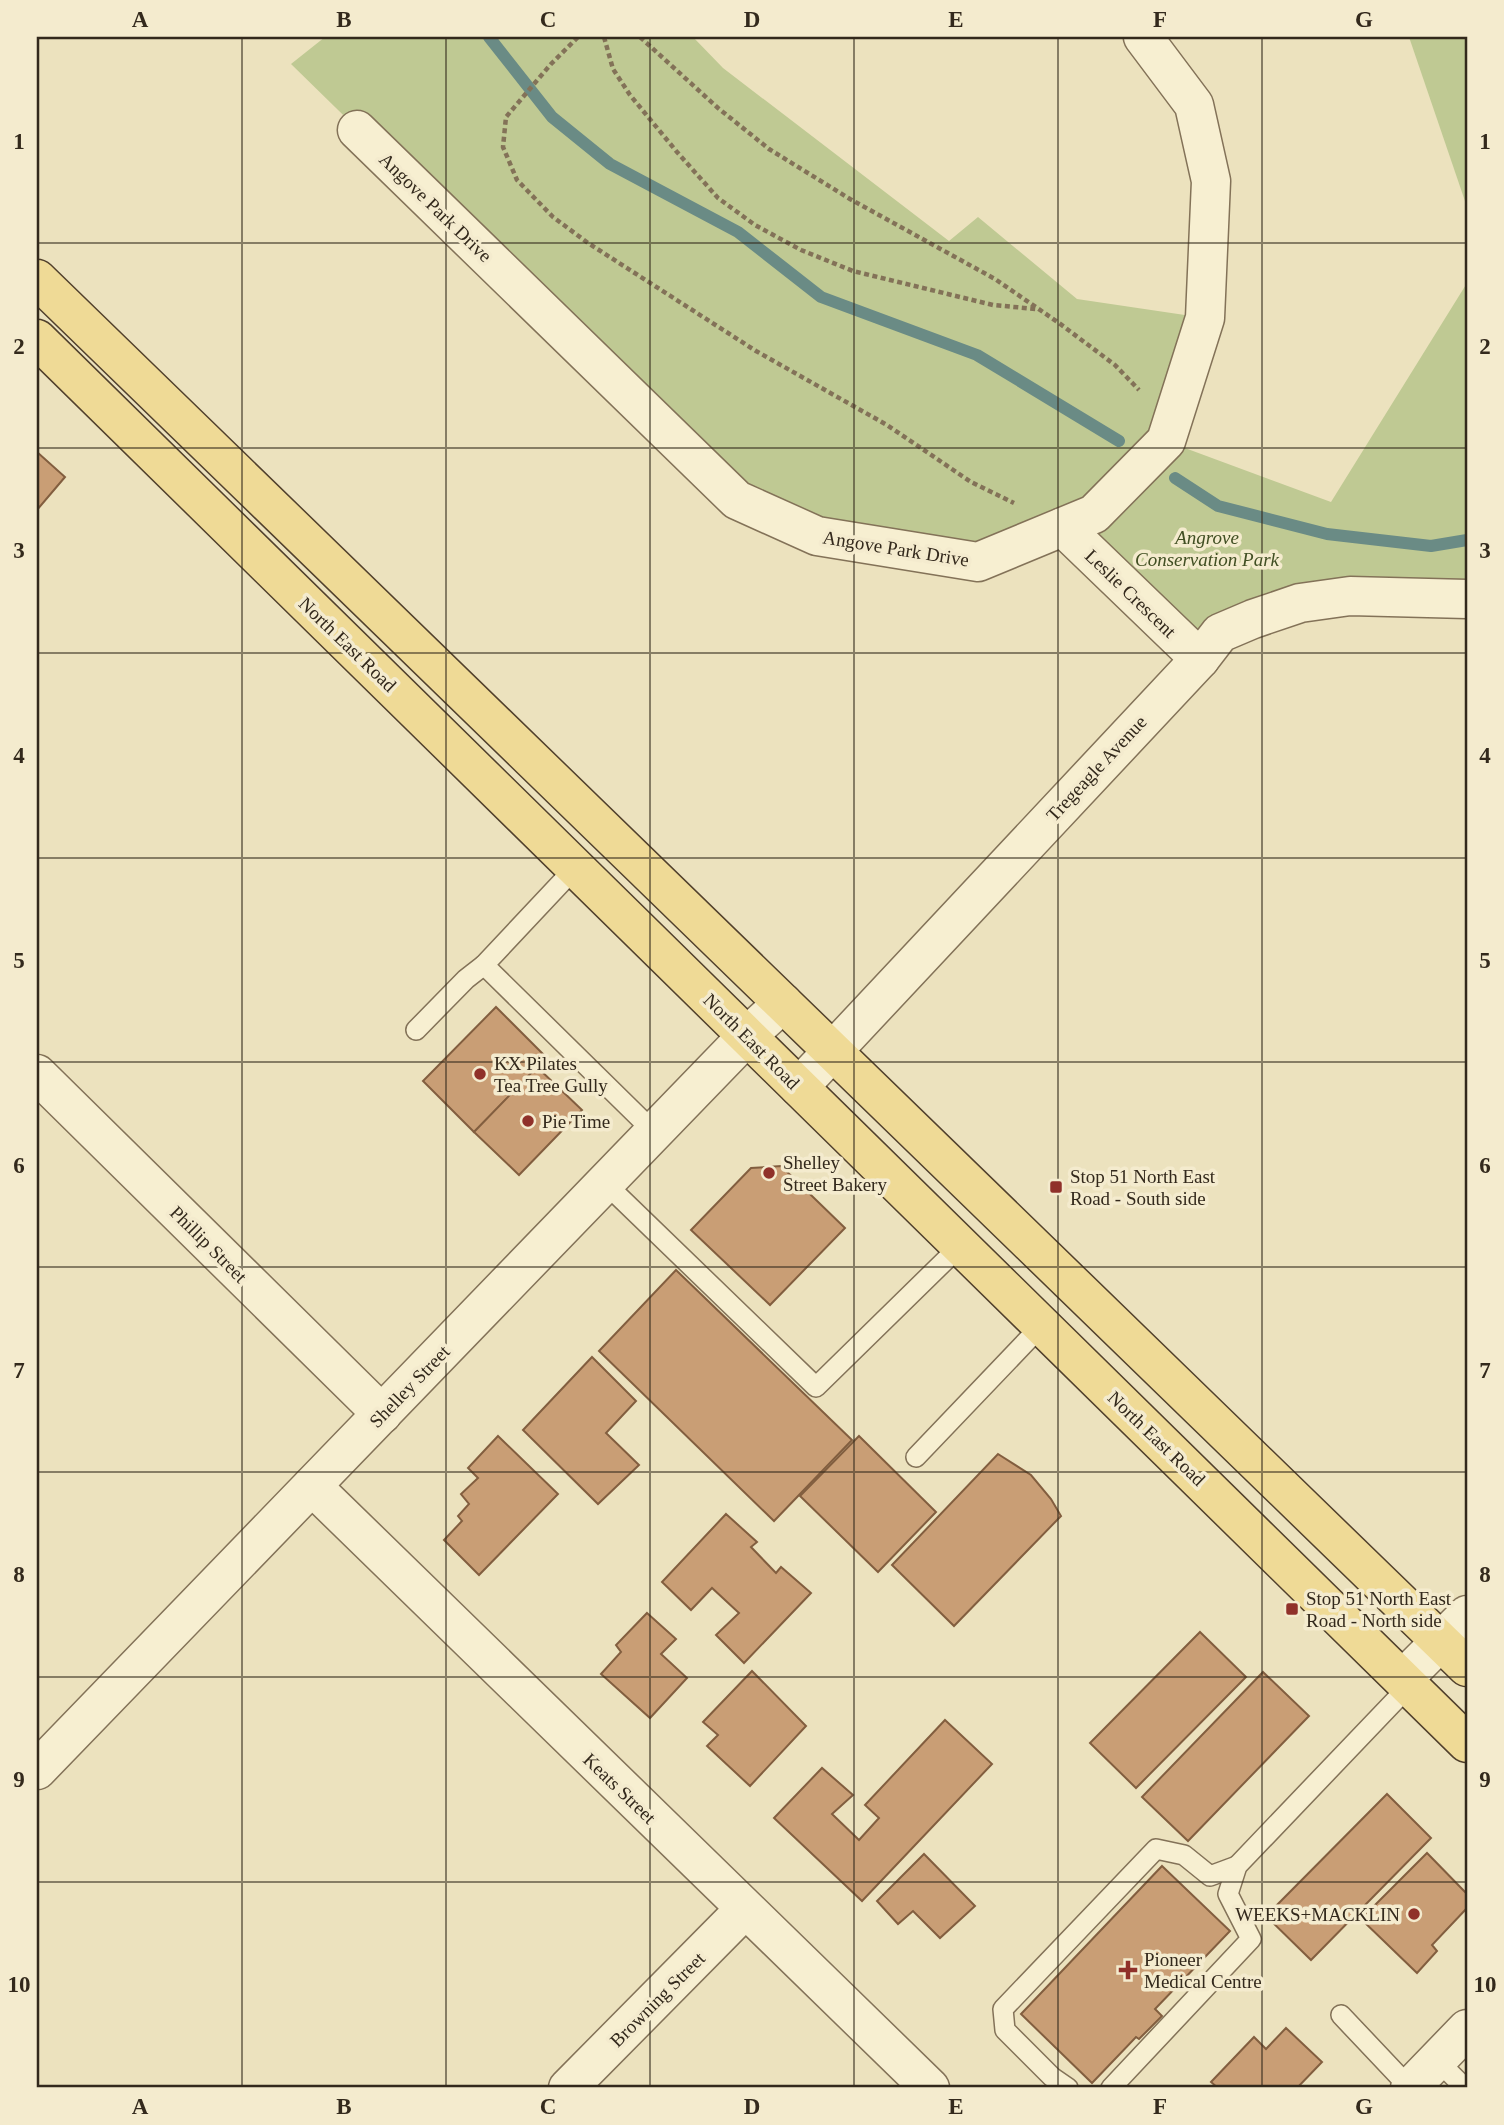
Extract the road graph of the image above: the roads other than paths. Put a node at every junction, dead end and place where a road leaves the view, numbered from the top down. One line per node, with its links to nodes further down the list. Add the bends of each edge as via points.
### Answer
1 (1143, 37): 5 (street, Angove Park Drive, via 1194,105 1211,181 1205,318 1166,442 1094,514)
2 (357, 130): 5 (street, Angove Park Drive, via 737,500 817,536 978,562)
3 (37, 279): 10 (main road)
4 (37, 339): 8 (main road, North East Road)
5 (1063, 527): 7 (street, Leslie Crescent)
6 (1467, 599): 7 (street, Tregeagle Avenue, via 1350,596 1300,603 1220,633)
7 (1200, 659): 13 (street, Tregeagle Avenue)
8 (576, 867): 9 (lane); 12 (main road, North East Road)
9 (484, 965): 11 (lane); 16 (lane)
10 (783, 1003): 12 (street, Shelley Street); 13 (main road)
11 (416, 1030)
12 (747, 1036): 15 (main road, North East Road); 16 (street, Shelley Street)
13 (832, 1052): 15 (street, Tregeagle Avenue); 24 (main road)
14 (37, 1074): 20 (street, Phillip Street)
15 (799, 1087): 18 (main road, North East Road)
16 (654, 1132): 17 (street, Shelley Street)
17 (605, 1183): 18 (lane, via 816,1387); 20 (street, Shelley Street)
18 (961, 1245): 19 (main road, North East Road)
19 (1042, 1325): 21 (lane); 26 (main road, North East Road)
20 (382, 1414): 22 (street, Shelley Street)
21 (916, 1457)
22 (312, 1486): 28 (street, Shelley Street); 30 (street, Keats Street)
23 (1467, 1615): 24 (street)
24 (1440, 1641): 25 (main road); 26 (street)
25 (1467, 1667)
26 (1406, 1682): 27 (main road, North East Road); 29 (lane)
27 (1467, 1743)
28 (37, 1770)
29 (1237, 1866): 36 (lane, via 1210,1876 1184,1855 1156,1849 1003,2009 1005,2030); 37 (lane, via 1228,1894 1251,1939)
30 (745, 1909): 34 (street, Browning Street); 35 (street, Keats Street)
31 (1341, 2015): 38 (lane)
32 (1467, 2029): 33 (street)
33 (1437, 2060): 38 (street); 39 (lane)
34 (568, 2088)
35 (930, 2088)
36 (1068, 2088)
37 (1111, 2088)
38 (1410, 2088)
39 (1465, 2088)

